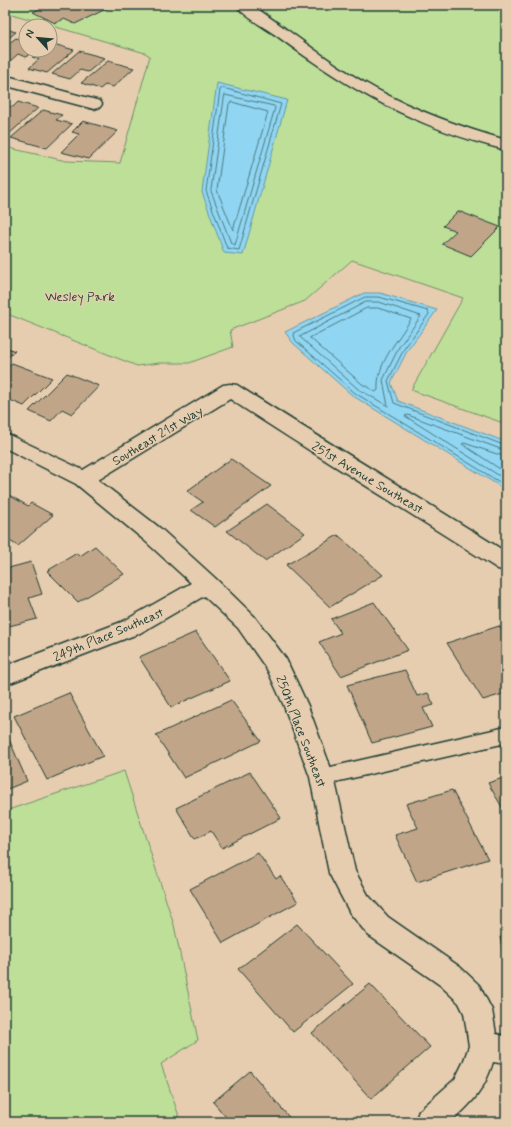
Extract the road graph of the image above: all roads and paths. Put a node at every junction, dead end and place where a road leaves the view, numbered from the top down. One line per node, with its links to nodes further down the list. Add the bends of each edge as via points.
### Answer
1 (243, 5): 4 (street, via 346,76 390,102 454,129)
2 (5, 83): 3 (street, via 11,82)
3 (94, 104)
4 (506, 145)
5 (230, 390): 7 (street, Southeast 21st Way); 8 (street, 251st Avenue Southeast)
6 (5, 440): 7 (street, 250th Place Southeast)
7 (83, 479): 9 (street, 250th Place Southeast, via 152,534)
8 (506, 563)
9 (207, 584): 10 (street, 249th Place Southeast, via 132,627); 12 (street, 250th Place Southeast, via 246,622 278,666)
10 (5, 676)
11 (506, 735): 12 (lane)
12 (322, 777): 13 (street, 250th Place Southeast, via 342,873 358,904 378,926 450,976 469,994)
13 (494, 1048): 14 (street, via 476,1069 465,1089)
14 (430, 1122)

